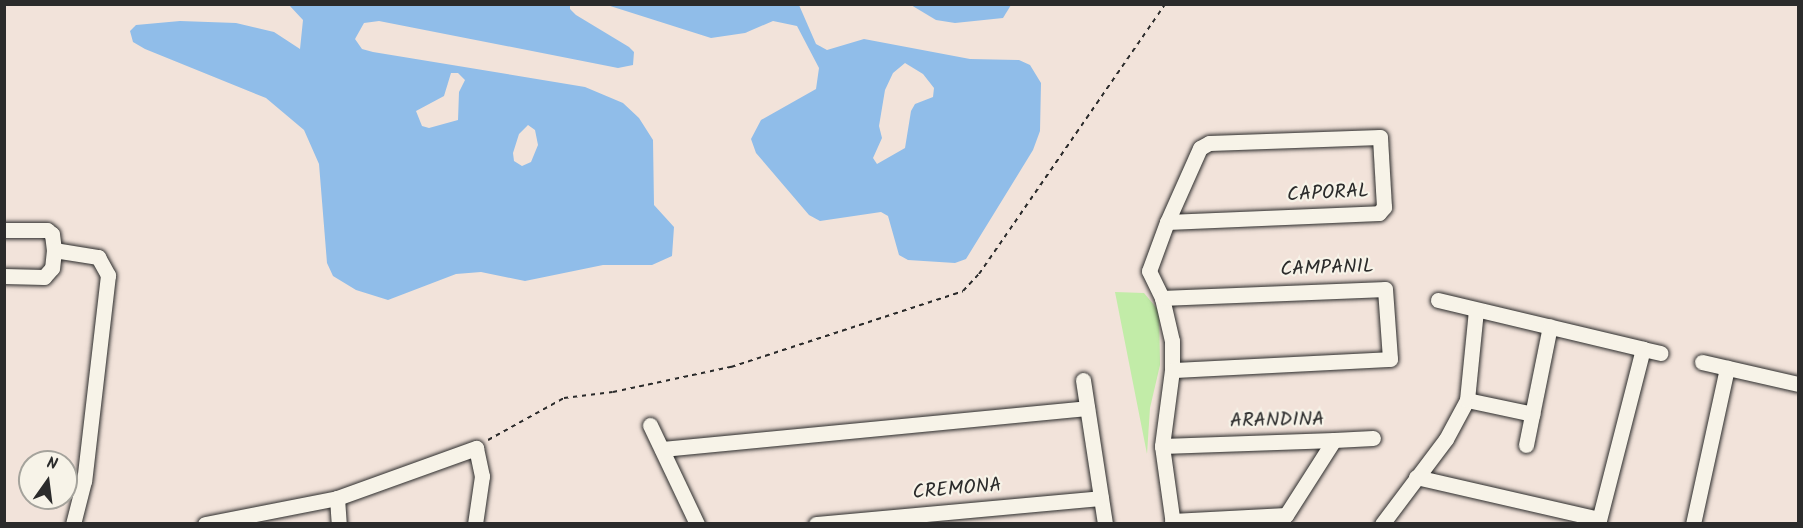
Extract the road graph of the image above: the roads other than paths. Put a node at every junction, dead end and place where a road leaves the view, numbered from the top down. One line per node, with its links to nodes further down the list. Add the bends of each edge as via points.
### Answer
1 (1167, 222): 1 (street, CAPORAL, via 1203,145 1378,135 1384,207 1379,213); 5 (street, via 1149,271)
2 (4, 230): 3 (street, via 47,230 52,234)
3 (54, 250): 4 (street, via 52,268 44,277); 30 (street, via 98,257 108,275 84,480)
4 (4, 276)
5 (1162, 298): 13 (street, via 1170,321); 13 (street, CAMPANIL, via 1385,290 1391,356 1386,360)
6 (1438, 300): 7 (street)
7 (1476, 310): 8 (street); 16 (street)
8 (1550, 326): 9 (street); 18 (street)
9 (1643, 349): 10 (street); 28 (street)
10 (1661, 353)
11 (1702, 362): 12 (street)
12 (1727, 368): 15 (street); 38 (street)
13 (1172, 370): 23 (street)
14 (1083, 380): 17 (street)
15 (1798, 384)
16 (1467, 400): 18 (street); 25 (street, via 1446,439)
17 (1087, 408): 24 (street); 27 (street)
18 (1533, 414): 22 (street)
19 (650, 424): 24 (street)
20 (1373, 438): 21 (street)
21 (1334, 440): 23 (street, ARANDINA); 29 (street, ARANDINA, via 1286,515)
22 (1526, 445)
23 (1162, 446): 29 (street)
24 (662, 449): 34 (street)
25 (1416, 477): 28 (street); 37 (street)
26 (337, 498): 31 (street); 32 (street); 33 (street, via 476,448 482,476)
27 (1101, 498): 35 (street, CREMONA); 36 (street)
28 (1598, 521)
29 (1173, 522)
30 (73, 524)
31 (205, 524)
32 (339, 524)
33 (475, 524)
34 (697, 524)
35 (816, 524)
36 (1105, 524)
37 (1382, 524)
38 (1693, 524)

